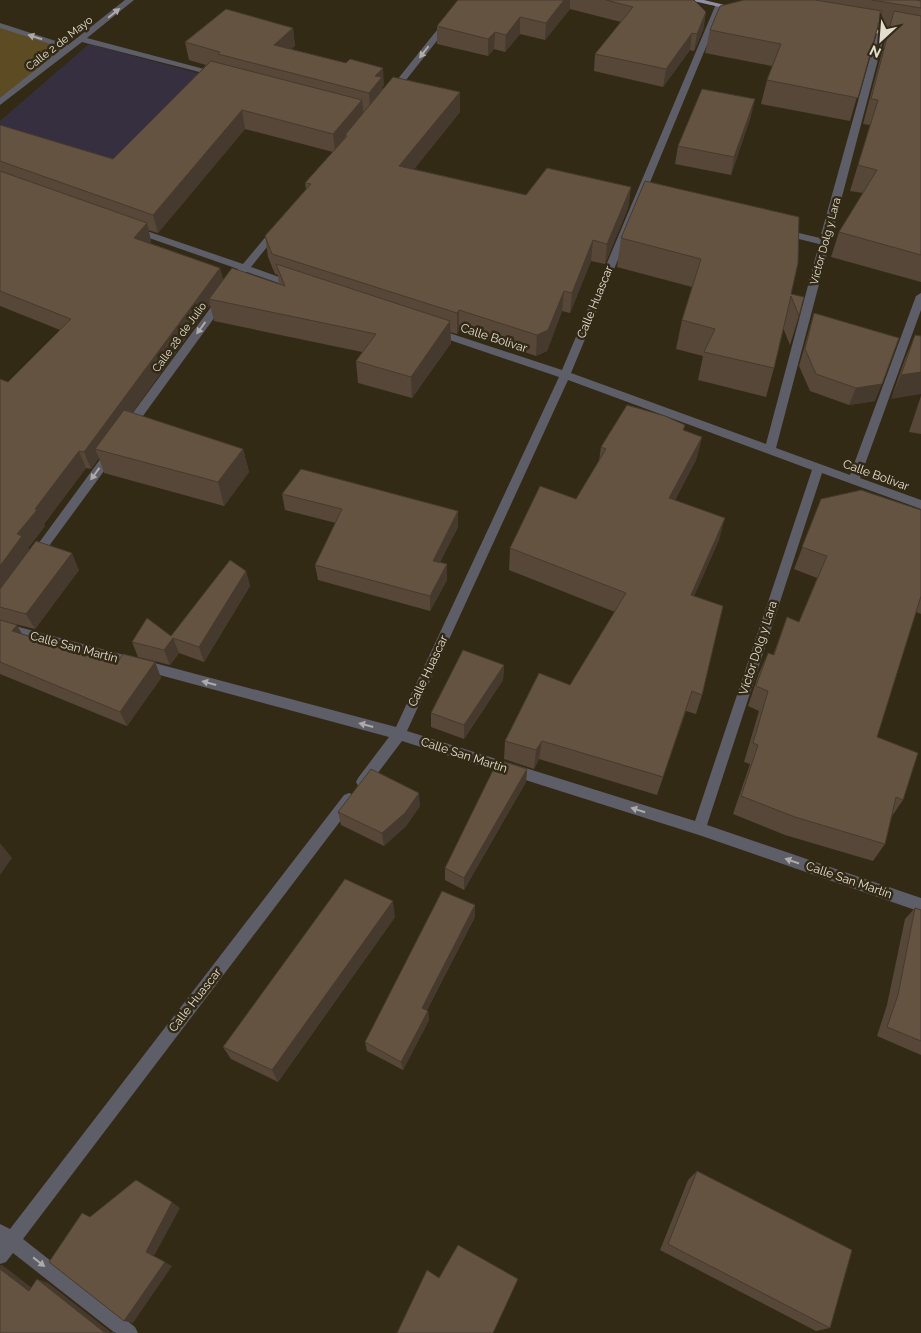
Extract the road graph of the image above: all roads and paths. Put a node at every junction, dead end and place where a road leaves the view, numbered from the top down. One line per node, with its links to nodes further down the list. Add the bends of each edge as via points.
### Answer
1 (130, 0): 10 (street, Calle 2 de Mayo, one-way to 1)
2 (465, 0): 13 (street, one-way to 13)
3 (693, 0): 4 (main road)
4 (720, 6): 5 (main road); 23 (street, Calle Huascar, via 642,199)
5 (748, 10)
6 (0, 25): 11 (street, one-way to 6)
7 (853, 28): 8 (main road)
8 (881, 33): 9 (main road); 18 (street, Víctor Dolg y Lara)
9 (921, 38)
10 (82, 39): 11 (street, Calle 2 de Mayo); 12 (street)
11 (70, 48): 14 (street, Calle 2 de Mayo)
12 (223, 76)
13 (386, 101)
14 (0, 102)
15 (281, 225): 19 (street, Calle 28 de Julio)
16 (122, 226): 19 (street)
17 (768, 228): 18 (street)
18 (824, 242): 24 (street, Víctor Dolg y Lara)
19 (244, 269): 20 (street); 28 (street, Calle 28 de Julio, one-way to 28)
20 (300, 288)
21 (921, 296): 26 (street)
22 (423, 328): 23 (street, Calle Bolivar)
23 (565, 375): 24 (street, Calle Bolivar); 30 (street, Calle Huascar)
24 (770, 450): 25 (street, Calle Bolivar)
25 (818, 468): 26 (street, Calle Bolivar); 31 (street, Víctor Dolg y Lara)
26 (854, 479): 27 (street, Calle Bolivar)
27 (921, 505)
28 (29, 566)
29 (0, 627): 30 (street, Calle San Martín, one-way to 29)
30 (399, 734): 31 (street, Calle San Martín, one-way to 30); 33 (street, Calle Huascar)
31 (699, 829): 32 (street, Calle San Martín, one-way to 31)
32 (921, 905)
33 (5, 1236): 34 (street, Calle Huascar); 35 (street, one-way to 35)
34 (0, 1256)
35 (129, 1333)

